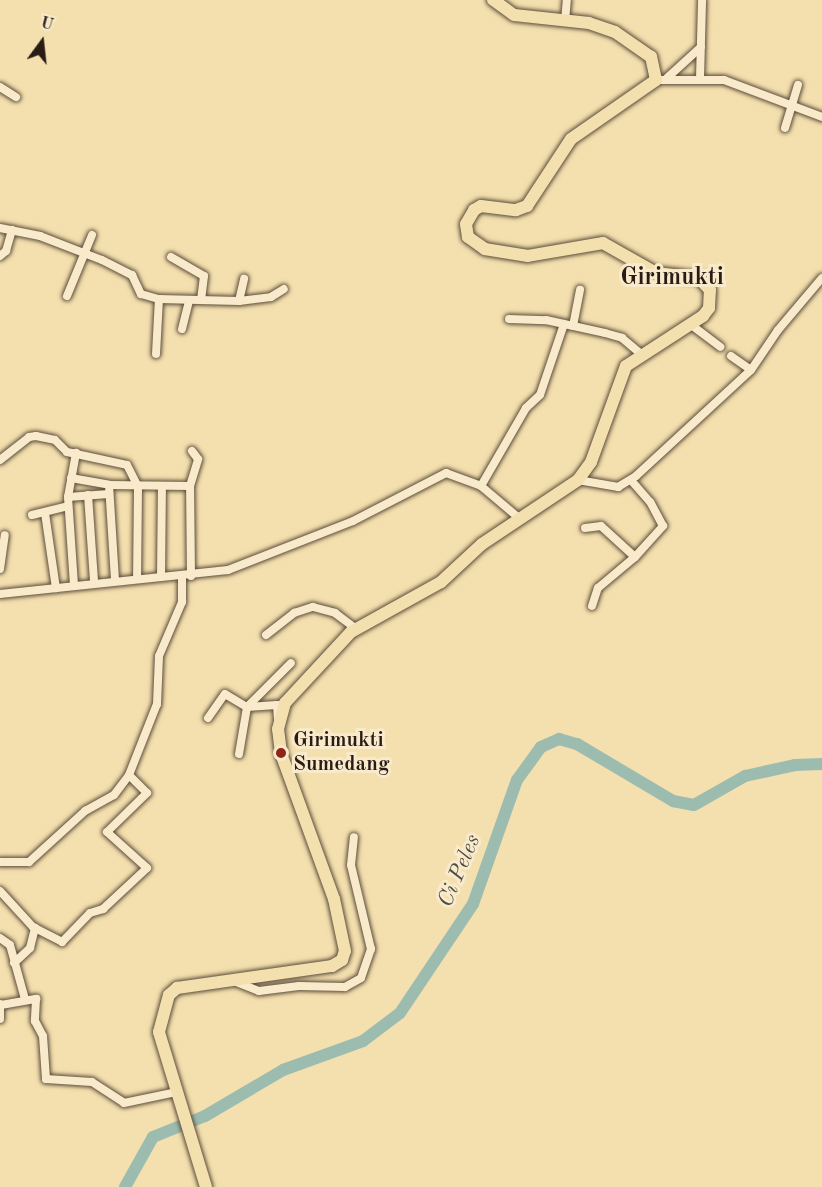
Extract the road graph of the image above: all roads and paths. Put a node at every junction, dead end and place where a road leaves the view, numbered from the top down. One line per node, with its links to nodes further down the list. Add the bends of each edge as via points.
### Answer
1 (493, 0): 4 (main road, via 514,15)
2 (567, 0): 4 (street)
3 (702, 0): 5 (street)
4 (565, 21): 6 (main road, via 600,26 631,40 651,57)
5 (701, 47): 6 (street); 7 (street)
6 (662, 79): 7 (street); 31 (main road, via 571,139 527,206 516,210 477,207 466,228 478,246 504,254 544,255 596,242 615,248 656,273 699,278 710,290 709,308)
7 (700, 79): 11 (street, via 724,80)
8 (798, 86): 11 (street)
9 (0, 87): 10 (street)
10 (16, 97)
11 (792, 105): 12 (street); 13 (street)
12 (822, 117)
13 (785, 128)
14 (0, 228): 15 (street)
15 (12, 230): 17 (street); 18 (street, via 6,251)
16 (92, 235): 17 (street)
17 (84, 254): 24 (street); 26 (street, via 125,270 135,278 141,294)
18 (0, 256)
19 (171, 257): 25 (street, via 204,276)
20 (822, 278): 38 (street, via 778,330)
21 (244, 279): 28 (street)
22 (284, 289): 28 (street, via 271,297)
23 (580, 290): 32 (street)
24 (67, 296)
25 (201, 298): 27 (street); 28 (street)
26 (159, 299): 27 (street); 35 (street)
27 (189, 301): 33 (street)
28 (239, 301)
29 (509, 319): 30 (street)
30 (564, 324): 32 (street); 48 (street, via 540,395 526,408 501,458)
31 (690, 324): 34 (street); 36 (main road)
32 (573, 326): 36 (street, via 622,338)
33 (182, 329)
34 (720, 347)
35 (156, 354)
36 (641, 354): 43 (main road, via 619,377 591,462)
37 (731, 356): 38 (street)
38 (751, 370): 44 (street)
39 (192, 451): 47 (street, via 197,455 198,469)
40 (76, 453): 41 (street, via 64,451 55,440 36,435); 42 (street); 45 (street, via 122,462 132,470)
41 (0, 460)
42 (71, 478): 49 (street); 51 (street)
43 (578, 480): 44 (street, via 618,487); 55 (main road)
44 (631, 480): 58 (street, via 663,524)
45 (138, 486): 46 (street); 49 (street); 62 (street)
46 (162, 486): 47 (street); 61 (street)
47 (190, 486): 60 (street)
48 (481, 486): 55 (street); 60 (street, via 444,474 422,488 286,550 228,570)
49 (109, 489): 50 (street); 63 (street)
50 (88, 495): 51 (street); 64 (street)
51 (68, 497): 52 (street)
52 (68, 506): 53 (street); 65 (street)
53 (45, 513): 54 (street); 66 (street)
54 (32, 516)
55 (519, 518): 69 (main road, via 479,546 441,582)
56 (585, 528): 58 (street, via 601,526)
57 (4, 535): 59 (street)
58 (635, 557): 68 (street, via 598,588)
59 (0, 569)
60 (186, 576): 61 (street); 76 (street, via 182,602 159,656 157,704)
61 (161, 577): 62 (street)
62 (137, 578): 63 (street)
63 (115, 580): 64 (street)
64 (94, 582): 65 (street)
65 (74, 585): 66 (street)
66 (56, 588): 67 (street)
67 (0, 594)
68 (592, 606)
69 (356, 629): 70 (street, via 335,613 313,607 294,613); 74 (main road, via 296,688)
70 (266, 635)
71 (291, 663): 72 (street)
72 (247, 707): 73 (street, via 222,695); 74 (street, via 276,705); 75 (street)
73 (208, 718)
74 (279, 720): 83 (main road, via 280,753 334,899 345,951 342,960 333,966)
75 (239, 754)
76 (129, 775): 78 (street, via 114,795 85,811 29,862); 80 (street, via 147,792 107,832 147,869 101,911 90,913 63,942)
77 (354, 837): 83 (street, via 351,866 371,949 361,978 345,987 299,986 259,991)
78 (0, 862)
79 (0, 891): 80 (street)
80 (35, 928): 82 (street, via 30,948)
81 (0, 938): 82 (street, via 10,945)
82 (14, 963): 84 (street)
83 (230, 979): 87 (main road, via 177,988 167,999 159,1032)
84 (25, 999): 85 (street); 87 (street, via 36,999 38,1003 35,1021 43,1036 46,1079 93,1082 124,1103)
85 (0, 1005): 86 (street)
86 (0, 1019)
87 (176, 1092): 88 (main road)
88 (206, 1187)

